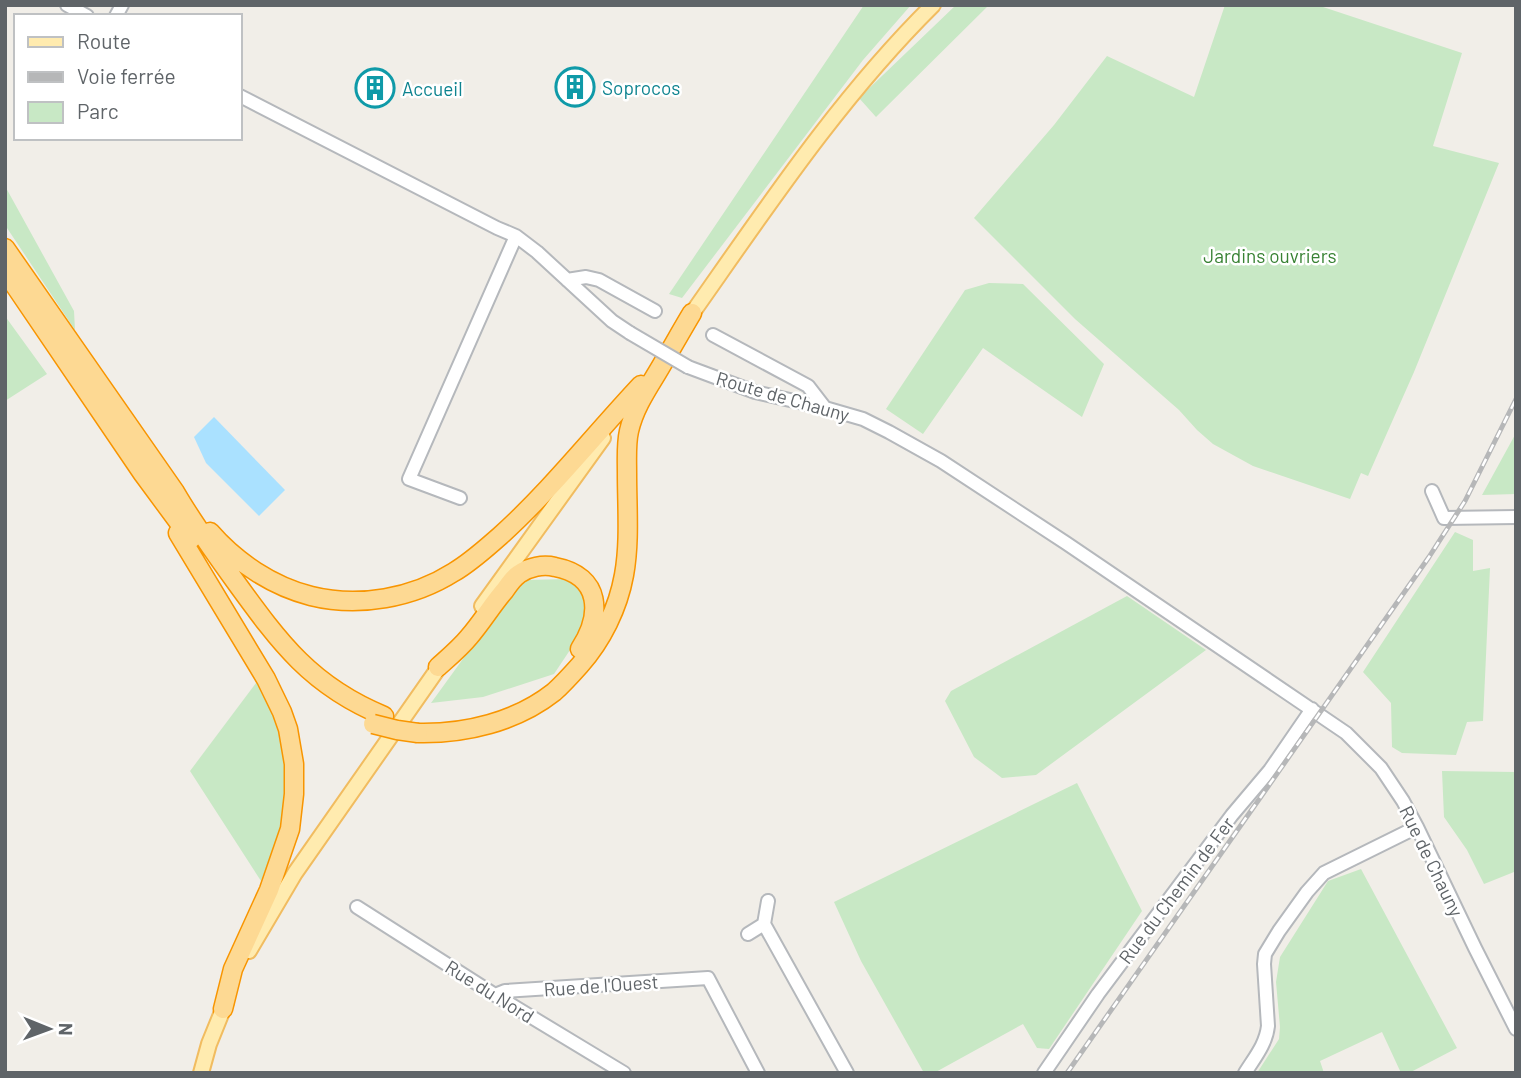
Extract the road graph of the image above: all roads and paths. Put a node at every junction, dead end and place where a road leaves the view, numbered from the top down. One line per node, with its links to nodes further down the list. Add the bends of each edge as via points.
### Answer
1 (67, 5): 3 (street)
2 (933, 5): 10 (main road, via 847,101)
3 (83, 14)
4 (242, 97): 5 (street, Route de Chauny)
5 (516, 236): 8 (street, Route de Chauny); 17 (street, via 409,479)
6 (5, 248): 16 (highway)
7 (5, 271): 14 (highway)
8 (568, 280): 9 (street, via 599,280); 13 (street, Route de Chauny, bridge, via 612,321 688,367 755,392)
9 (655, 311)
10 (692, 313): 12 (main road); 22 (highway, via 629,430 624,574 612,614 596,644 554,692 530,708 495,723 455,732)
11 (713, 335): 13 (street, via 808,386)
12 (641, 385): 16 (highway, via 528,510 476,557 444,578 392,597 335,600 272,581 225,548); 19 (main road)
13 (825, 408): 20 (street, Route de Chauny, via 863,419 941,461)
14 (143, 474): 21 (highway, via 281,659 319,694 345,710); 29 (highway, via 266,679 282,712 294,764 289,829 269,890 233,969)
15 (1432, 491): 18 (street, via 1444,518)
16 (175, 492): 21 (highway, via 259,615 295,658)
17 (460, 498)
18 (1516, 517)
19 (438, 667): 22 (highway, via 468,639 520,573 534,567 558,567 586,581 595,608 591,629 577,654 541,689 482,716); 29 (main road, via 295,873 251,948)
20 (1315, 712): 23 (street, Rue de Chauny, via 1346,733 1381,768); 35 (street, Rue du Chemin de Fer, via 1098,994)
21 (378, 720): 22 (highway)
22 (419, 727)
23 (1417, 827): 30 (street, Rue de Chauny); 36 (street, via 1324,873 1279,931 1265,954 1267,1035)
24 (768, 901): 26 (street)
25 (358, 907): 28 (street, Rue du Nord)
26 (764, 925): 27 (street); 34 (street)
27 (748, 934)
28 (495, 995): 32 (street, Rue du Nord); 33 (street, Rue de l'Ouest, via 708,978)
29 (223, 1009): 31 (main road)
30 (1516, 1029)
31 (201, 1073)
32 (624, 1073)
33 (758, 1073)
34 (847, 1073)
35 (1044, 1073)
36 (1245, 1073)

